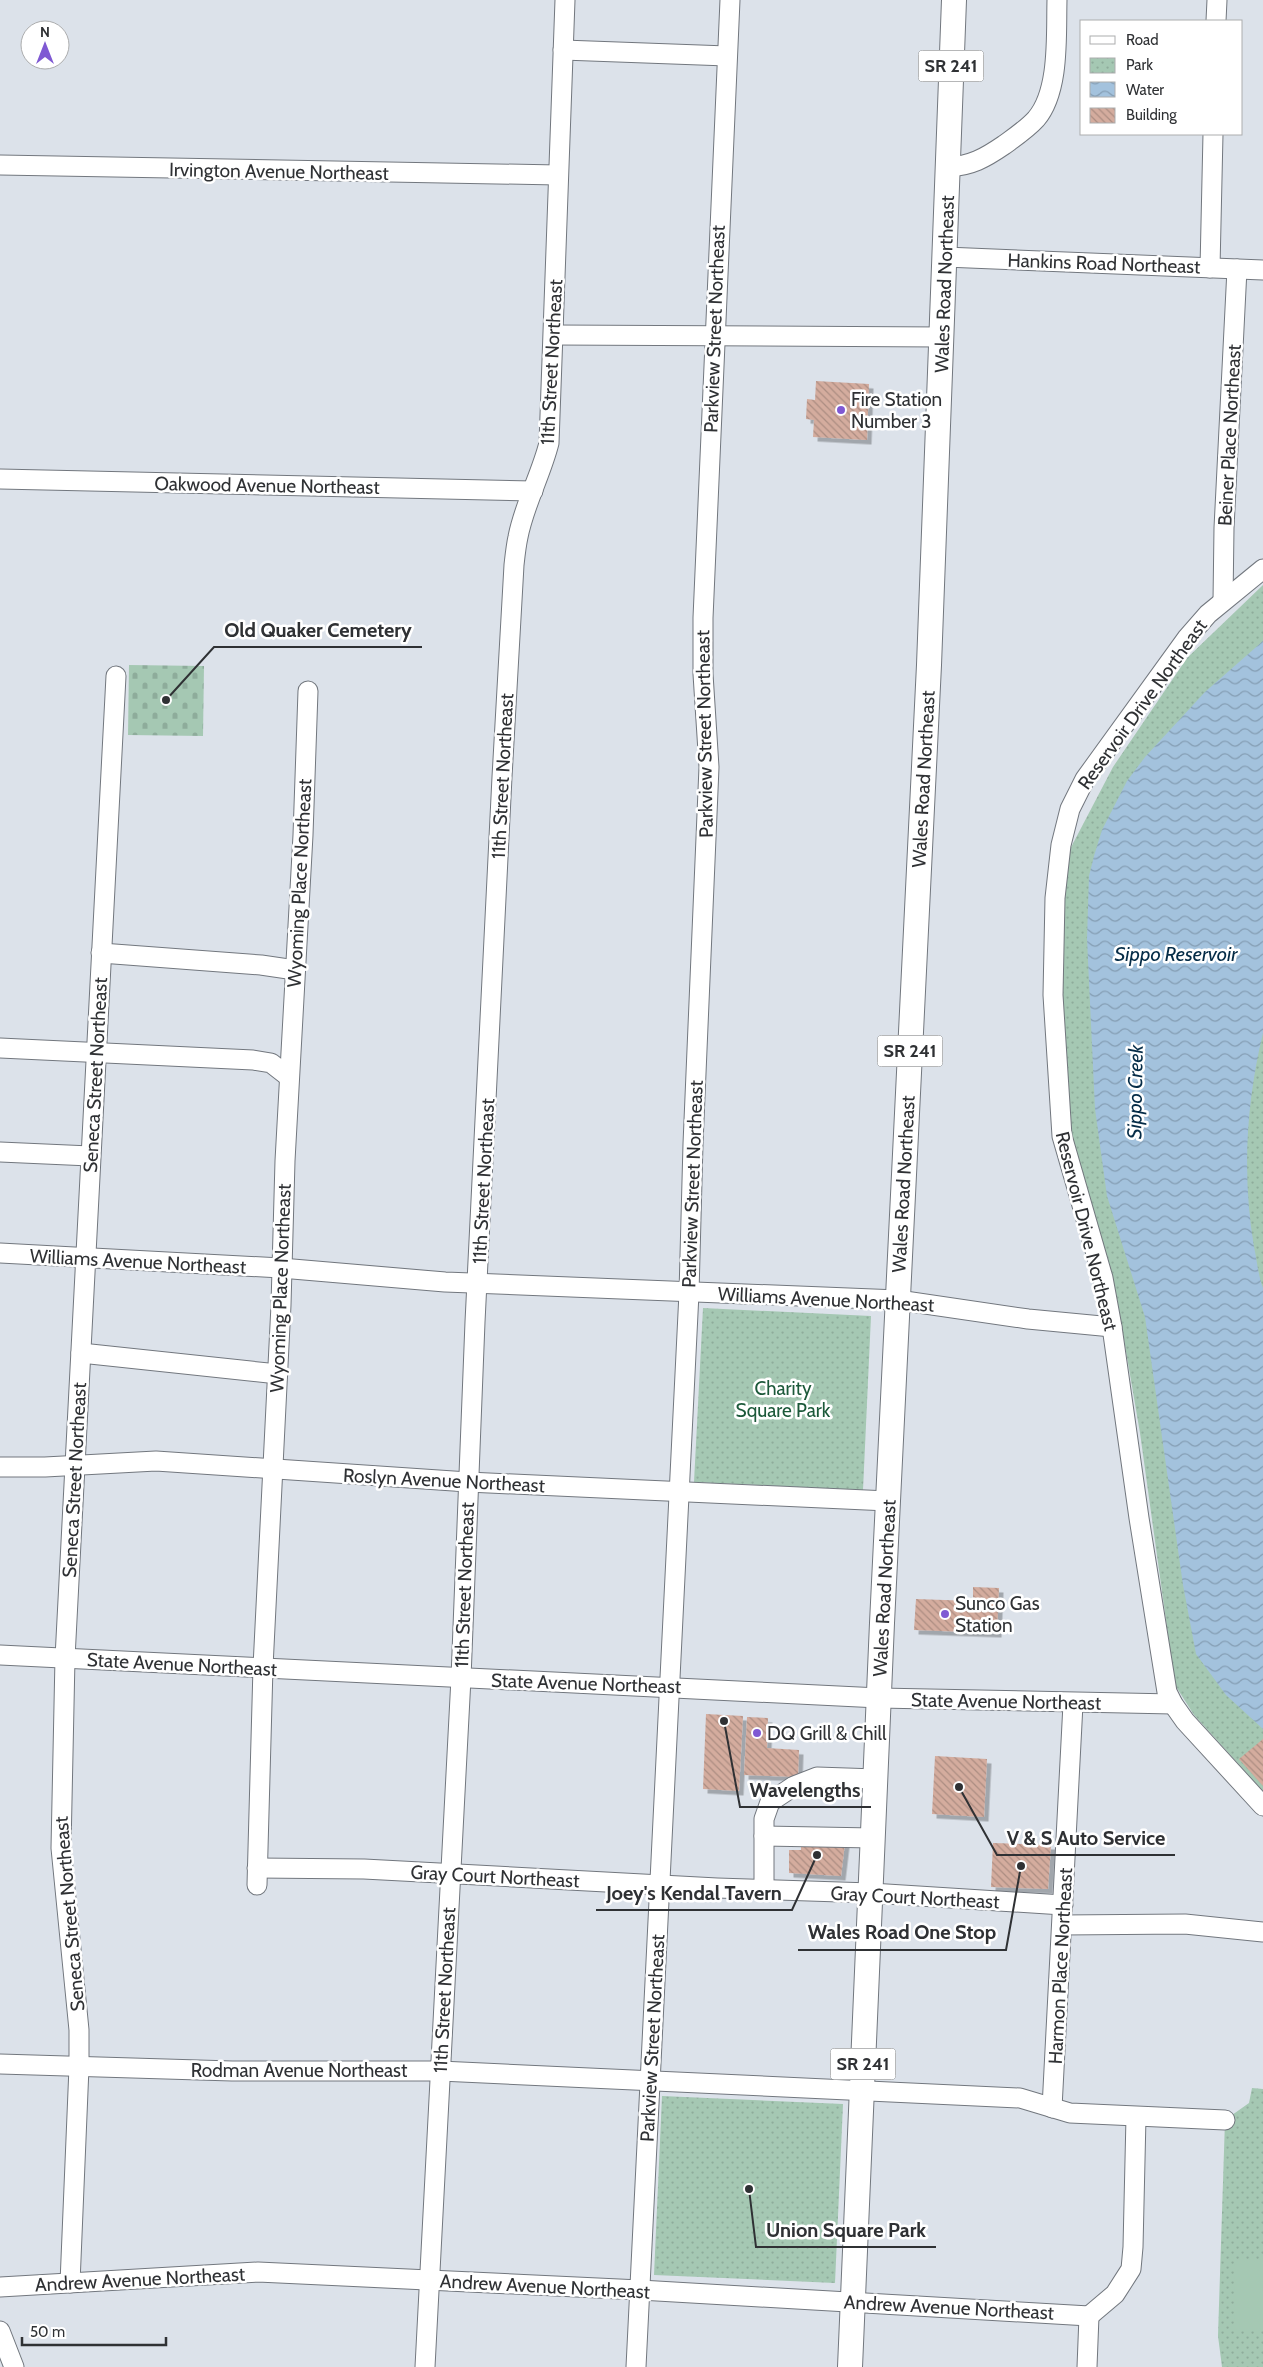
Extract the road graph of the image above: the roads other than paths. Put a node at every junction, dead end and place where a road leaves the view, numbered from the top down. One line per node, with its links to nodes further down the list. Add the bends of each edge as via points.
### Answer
1 (564, 0): 7 (street, 11th Street Northeast)
2 (730, 0): 8 (street, Parkview Street Northeast)
3 (954, 0): 11 (main road, Wales Road Northeast / SR 241)
4 (1057, 0): 11 (street, via 1052,81 1043,110 1027,128 985,158 967,166)
5 (1217, 0): 6 (street)
6 (1216, 20)
7 (563, 50): 8 (street); 12 (street, 11th Street Northeast)
8 (727, 56): 18 (street, Parkview Street Northeast)
9 (1213, 135): 14 (street)
10 (0, 165): 12 (street, Irvington Avenue Northeast)
11 (948, 167): 13 (main road, Wales Road Northeast / SR 241)
12 (558, 175): 17 (street, 11th Street Northeast)
13 (945, 256): 14 (street, Hankins Road Northeast); 19 (main road, Wales Road Northeast / SR 241)
14 (1210, 268): 15 (street, Hankins Road Northeast)
15 (1237, 269): 16 (street, Hankins Road Northeast); 23 (street, Beiner Place Northeast)
16 (1263, 270)
17 (554, 335): 18 (street); 21 (street, 11th Street Northeast, via 549,443)
18 (714, 336): 19 (street); 37 (street, Parkview Street Northeast, via 703,618 709,766)
19 (942, 337): 38 (main road, Wales Road Northeast / SR 241)
20 (0, 479): 21 (street, Oakwood Avenue Northeast)
21 (533, 491): 36 (street, 11th Street Northeast, via 518,537 514,565)
22 (1263, 568): 23 (street, Reservoir Drive Northeast)
23 (1223, 601): 39 (street, Reservoir Drive Northeast, via 1187,638 1084,779 1070,809 1061,845 1053,952 1055,1058 1062,1136 1103,1278)
24 (116, 676): 26 (street, Seneca Street Northeast)
25 (308, 692): 27 (street, Wyoming Place Northeast)
26 (101, 953): 27 (street); 29 (street, Seneca Street Northeast)
27 (295, 970): 30 (street, Wyoming Place Northeast)
28 (0, 1048): 29 (street)
29 (95, 1051): 30 (street, via 253,1060 271,1063); 32 (street, Seneca Street Northeast)
30 (289, 1077): 35 (street, Wyoming Place Northeast)
31 (0, 1152): 32 (street)
32 (90, 1156): 34 (street, Seneca Street Northeast)
33 (0, 1253): 34 (street, Williams Avenue Northeast)
34 (85, 1257): 35 (street, Williams Avenue Northeast); 40 (street, Seneca Street Northeast)
35 (281, 1268): 36 (street, Williams Avenue Northeast); 41 (street, Wyoming Place Northeast)
36 (478, 1283): 37 (street, Williams Avenue Northeast); 45 (street, 11th Street Northeast)
37 (689, 1292): 38 (street, Williams Avenue Northeast); 46 (street, Parkview Street Northeast)
38 (898, 1300): 39 (street, Williams Avenue Northeast, via 1028,1319); 47 (main road, Wales Road Northeast / SR 241)
39 (1112, 1327): 55 (street, Reservoir Drive Northeast, via 1163,1672)
40 (81, 1353): 41 (street); 42 (street, Seneca Street Northeast)
41 (278, 1374): 44 (street, Wyoming Place Northeast)
42 (75, 1465): 43 (street, Roslyn Avenue Northeast); 44 (street, Roslyn Avenue Northeast, via 156,1462); 49 (street, Seneca Street Northeast)
43 (0, 1467)
44 (273, 1470): 45 (street, Roslyn Avenue Northeast); 50 (street, Wyoming Place Northeast)
45 (468, 1482): 46 (street, Roslyn Avenue Northeast); 51 (street, 11th Street Northeast)
46 (679, 1491): 47 (street, Roslyn Avenue Northeast); 52 (street, Parkview Street Northeast)
47 (888, 1501): 53 (main road, Wales Road Northeast / SR 241)
48 (0, 1655): 49 (street, State Avenue Northeast)
49 (65, 1658): 50 (street, State Avenue Northeast); 69 (street, Seneca Street Northeast, via 60,1848)
50 (263, 1667): 51 (street, State Avenue Northeast); 61 (street, Wyoming Place Northeast)
51 (461, 1678): 52 (street, State Avenue Northeast); 60 (street, 11th Street Northeast)
52 (670, 1687): 53 (street, State Avenue Northeast); 62 (street, Parkview Street Northeast)
53 (879, 1698): 54 (street, State Avenue Northeast); 56 (main road, Wales Road Northeast / SR 241)
54 (1073, 1704): 55 (street, State Avenue Northeast); 65 (street, Harmon Place Northeast)
55 (1173, 1704): 57 (street, Reservoir Drive Northeast)
56 (876, 1779): 58 (street, via 817,1777 794,1786 770,1802 764,1819); 59 (main road, Wales Road Northeast / SR 241)
57 (1263, 1806)
58 (764, 1836): 59 (street); 63 (street)
59 (874, 1838): 64 (main road, Wales Road Northeast / SR 241)
60 (450, 1874): 61 (street, Gray Court Northeast, via 364,1869); 62 (street, Gray Court Northeast); 70 (street, 11th Street Northeast)
61 (257, 1876)
62 (660, 1885): 63 (street, Gray Court Northeast); 71 (street, Parkview Street Northeast)
63 (764, 1890): 64 (street, Gray Court Northeast)
64 (871, 1893): 65 (street, Gray Court Northeast); 72 (main road, Wales Road Northeast / SR 241)
65 (1063, 1905): 66 (street, Harmon Place Northeast)
66 (1062, 1925): 67 (street, via 1185,1924); 73 (street, Harmon Place Northeast)
67 (1263, 1932)
68 (0, 2064): 69 (street, Rodman Avenue Northeast)
69 (80, 2067): 70 (street, Rodman Avenue Northeast); 77 (street, Seneca Street Northeast)
70 (440, 2071): 71 (street, Rodman Avenue Northeast); 76 (street, 11th Street Northeast)
71 (650, 2082): 72 (street, Rodman Avenue Northeast); 79 (street, Parkview Street Northeast)
72 (862, 2092): 73 (street, Rodman Avenue Northeast, via 1020,2098); 80 (main road, Wales Road Northeast / SR 241)
73 (1052, 2108): 74 (street, Rodman Avenue Northeast, via 1070,2113)
74 (1136, 2117): 75 (street, Rodman Avenue Northeast); 81 (street, via 1131,2269 1115,2294)
75 (1225, 2120)
76 (429, 2280): 77 (street, Andrew Avenue Northeast, via 258,2272); 79 (street, Andrew Avenue Northeast); 84 (street, 11th Street Northeast)
77 (70, 2283): 78 (street, Andrew Avenue Northeast)
78 (0, 2287)
79 (640, 2290): 80 (street, Andrew Avenue Northeast); 85 (street, Parkview Street Northeast)
80 (853, 2302): 81 (street, Andrew Avenue Northeast); 86 (main road, Wales Road Northeast / SR 241)
81 (1089, 2316): 87 (street)
82 (0, 2331): 83 (street)
83 (14, 2367)
84 (425, 2367)
85 (636, 2367)
86 (850, 2367)
87 (1087, 2367)

